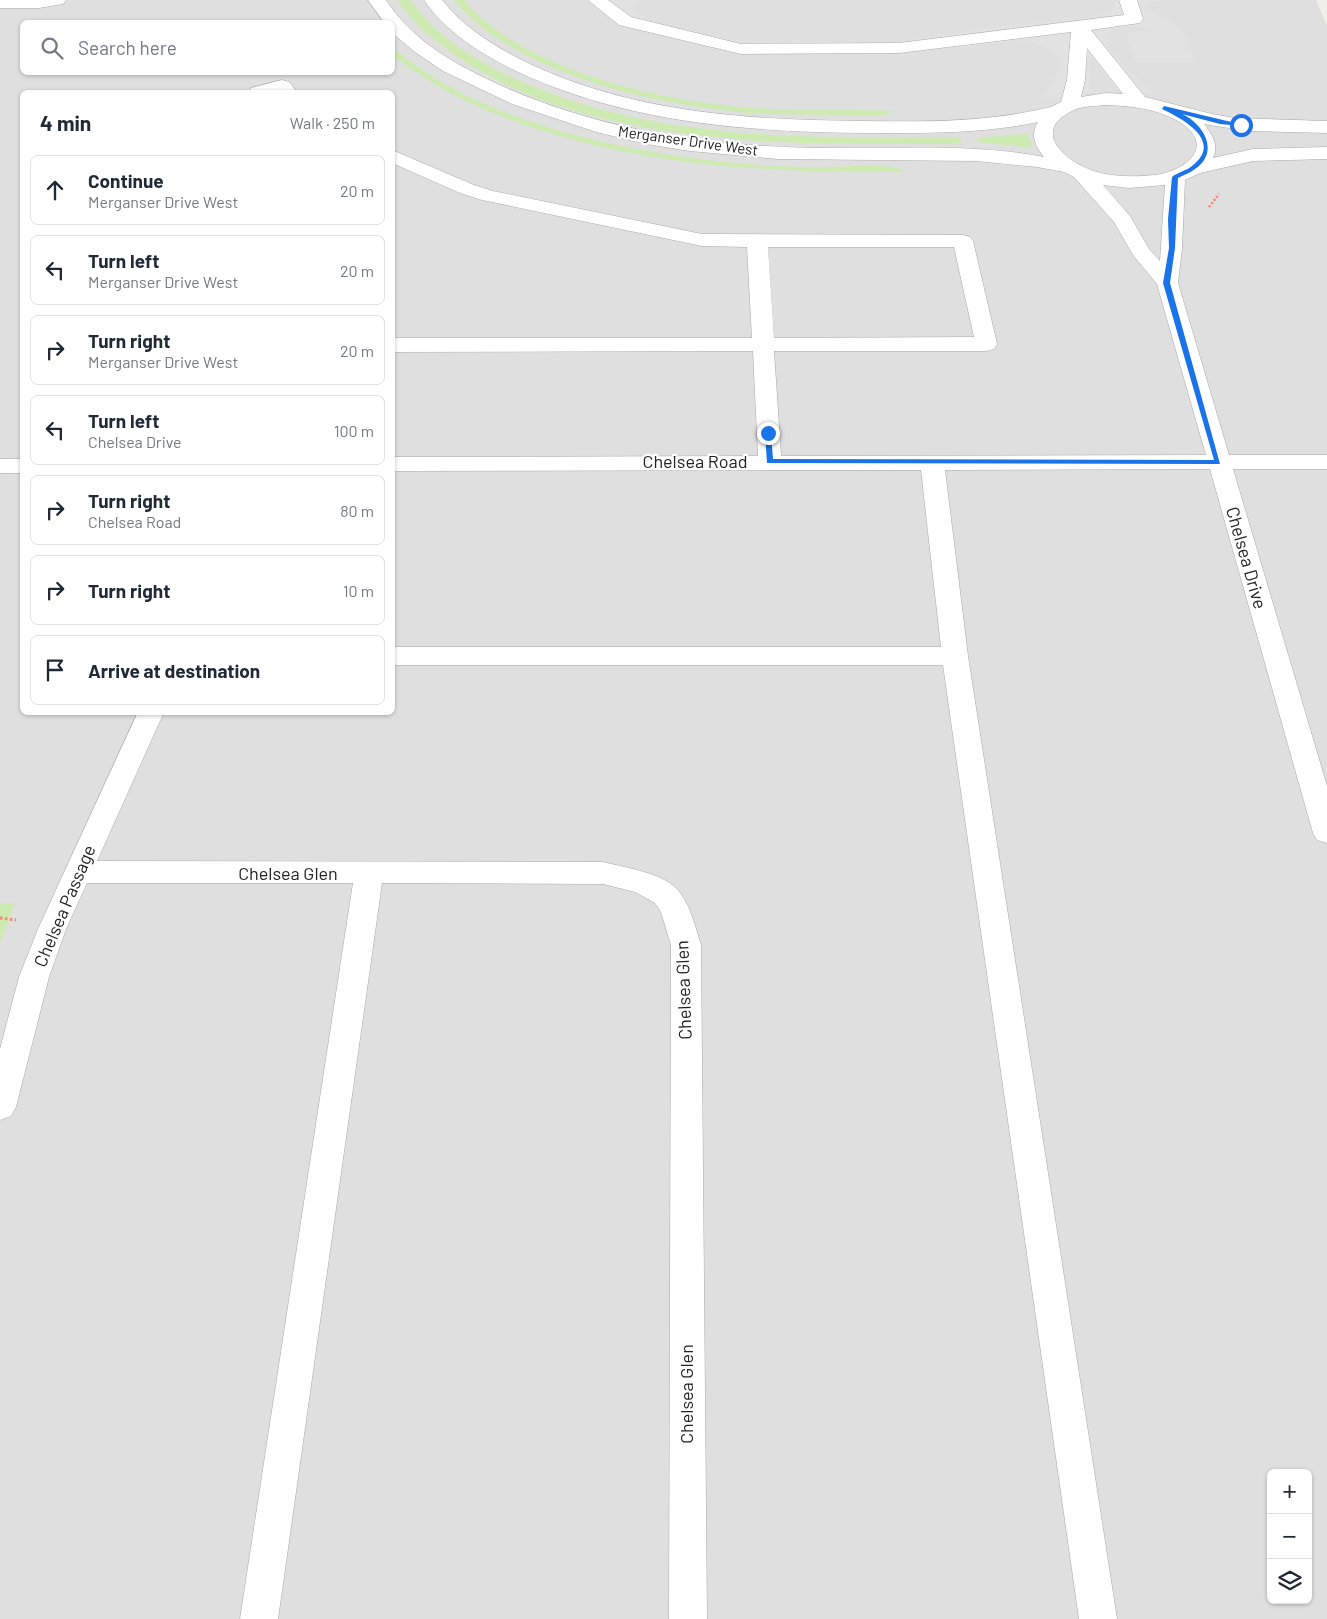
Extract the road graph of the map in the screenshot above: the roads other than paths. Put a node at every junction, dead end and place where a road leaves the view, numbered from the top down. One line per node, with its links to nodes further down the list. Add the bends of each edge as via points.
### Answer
1 (57, 0): 6 (street)
2 (377, 0): 7 (street, Merganser Drive West)
3 (433, 0): 14 (street, Merganser Drive West, via 460,29 525,69 570,88 676,114 793,126 961,126 992,124)
4 (597, 0): 9 (street, via 624,21 741,50 899,48)
5 (1128, 0): 9 (street, via 1134,19)
6 (0, 3)
7 (392, 20)
8 (395, 24): 19 (street, Merganser Drive West, via 456,72 527,105 563,118 646,139 734,150 812,154 971,154 1041,161)
9 (1080, 26): 12 (street); 14 (street, via 1076,80)
10 (280, 84): 11 (street)
11 (264, 90)
12 (1138, 102): 13 (street, Merganser Drive West); 14 (street, Merganser Drive West, via 1106,99)
13 (1164, 108): 15 (street, Merganser Drive West, via 1241,125); 18 (street, Merganser Drive West, via 1185,117 1199,130 1206,143 1204,156)
14 (1063, 109): 19 (street, Merganser Drive West, via 1046,122 1042,133 1044,145 1053,156)
15 (1327, 127)
16 (1327, 153): 18 (street, Merganser Drive West, via 1253,155)
17 (395, 157): 21 (street, via 467,189 519,203 702,240)
18 (1194, 168): 20 (street, Merganser Drive West)
19 (1074, 170): 20 (street, Merganser Drive West, via 1129,182 1153,182); 22 (street, Chelsea Drive, via 1123,220 1140,251)
20 (1175, 177): 22 (street, Chelsea Drive, via 1172,248)
21 (757, 241): 24 (street); 24 (street, via 963,241 986,344)
22 (1166, 283): 27 (street, Chelsea Drive)
23 (395, 345): 24 (street)
24 (764, 345): 25 (street)
25 (770, 461): 26 (street, Chelsea Road); 29 (street, Chelsea Road)
26 (932, 462): 27 (street, Chelsea Road); 33 (street)
27 (1218, 462): 28 (street, Chelsea Road); 35 (street, Chelsea Drive)
28 (1327, 462)
29 (395, 464)
30 (0, 466): 31 (street)
31 (20, 466)
32 (395, 656): 33 (street)
33 (955, 656): 41 (street)
34 (149, 715): 36 (street, Chelsea Passage)
35 (1327, 833)
36 (79, 872): 37 (street, Chelsea Glen); 38 (street, Chelsea Passage, via 34,976)
37 (369, 874): 39 (street); 40 (street, Chelsea Glen, via 603,873 635,880 664,894 678,918 686,945)
38 (0, 1107)
39 (259, 1619)
40 (688, 1619)
41 (1098, 1619)

